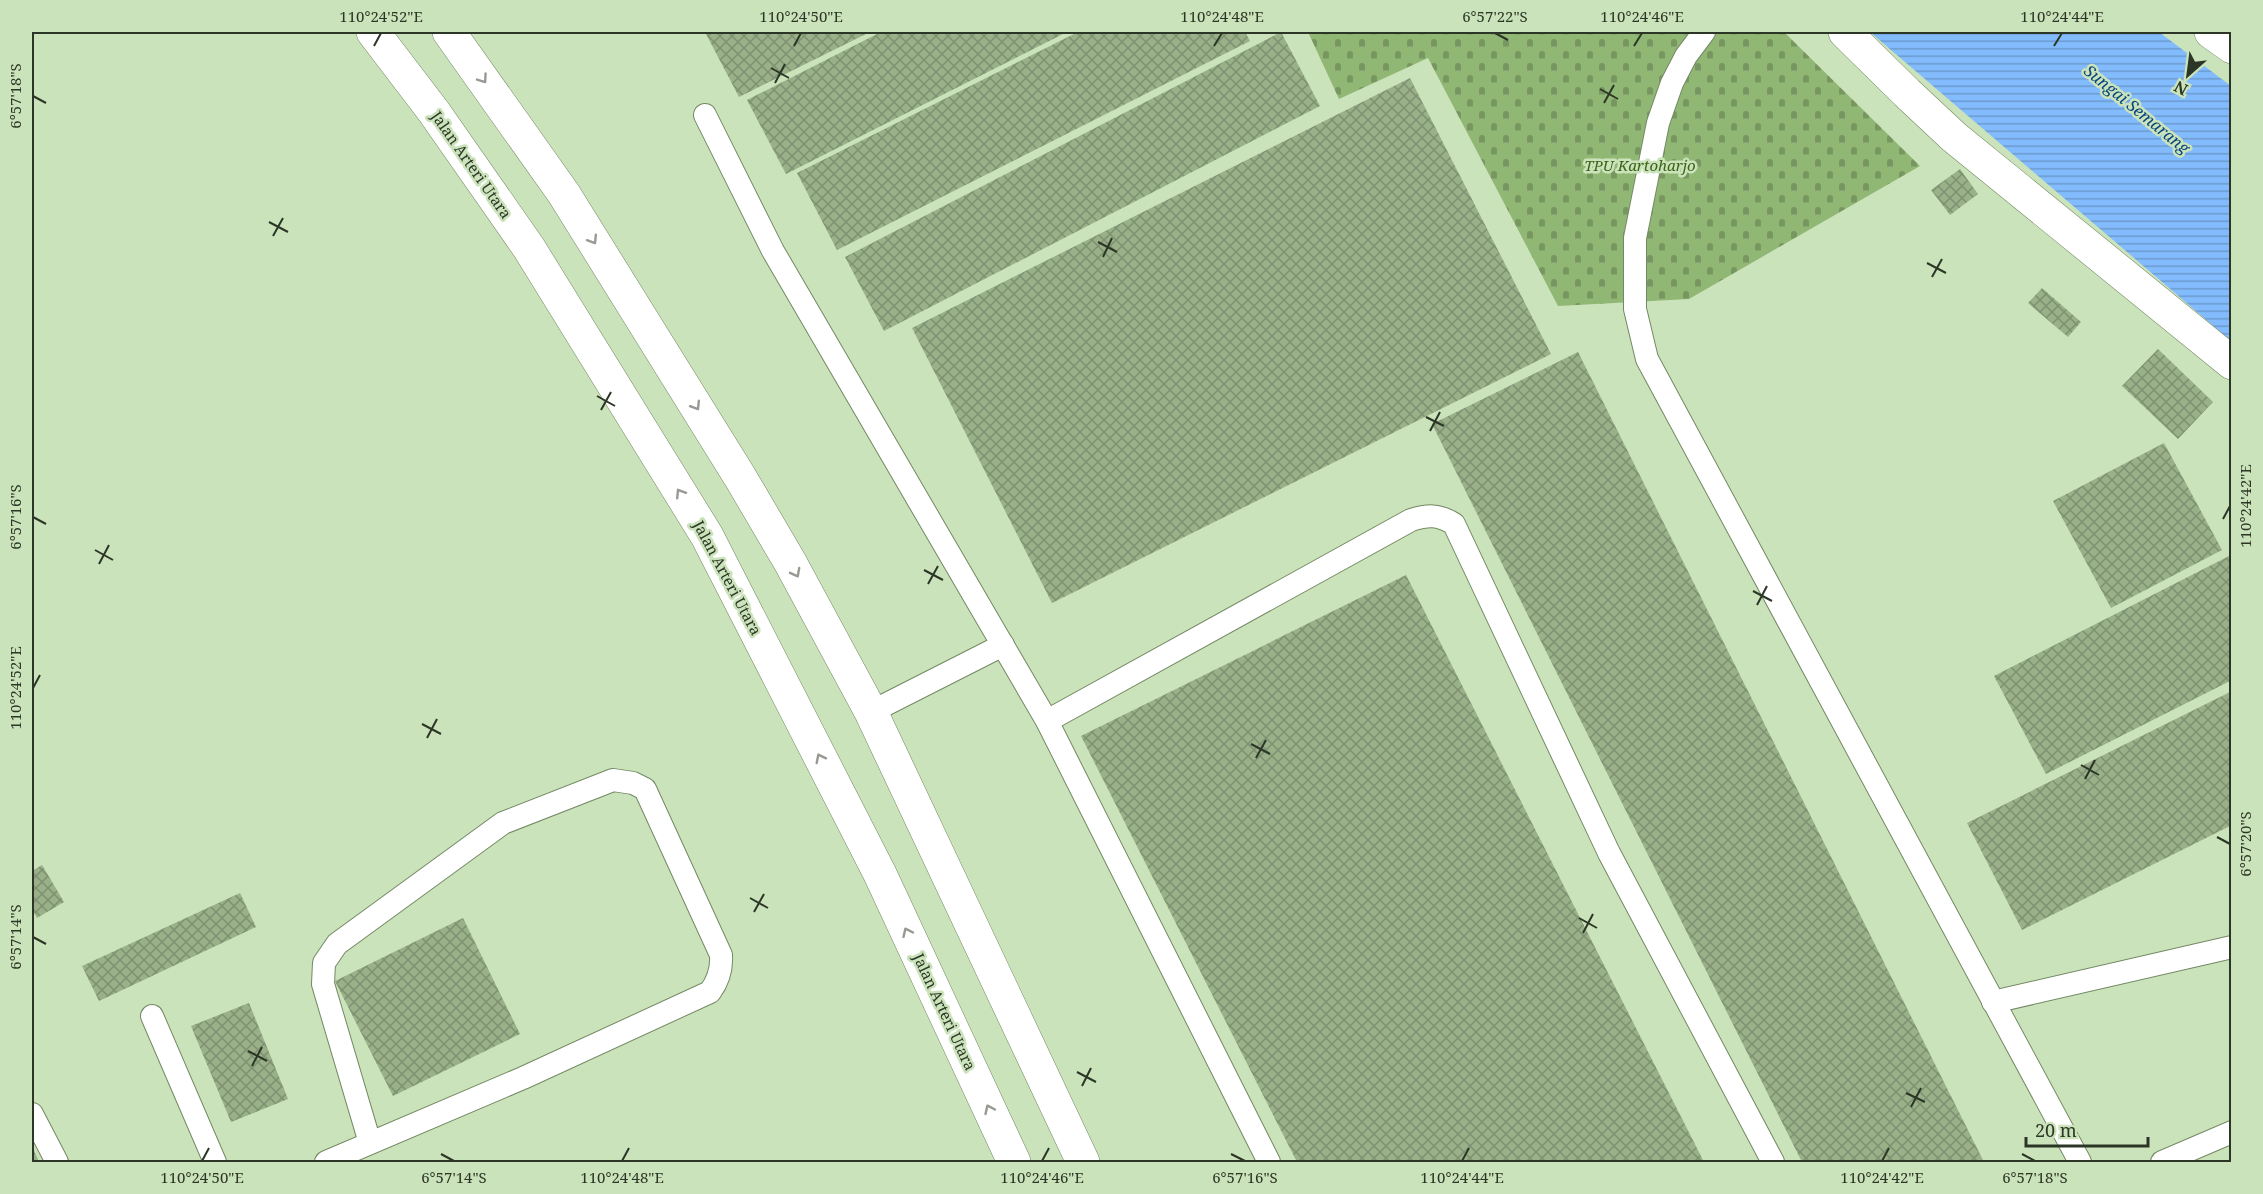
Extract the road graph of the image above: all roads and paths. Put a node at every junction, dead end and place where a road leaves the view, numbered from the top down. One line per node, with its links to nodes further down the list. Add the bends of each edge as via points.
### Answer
1 (373, 32): 21 (main road, Jalan Arteri Utara, one-way to 1, via 880,874 707,536 529,248)
2 (449, 32): 10 (main road, one-way to 10, via 564,194 790,562)
3 (1704, 32): 13 (lane, via 1672,82 1658,123 1635,238 1635,309 1647,359)
4 (1845, 32): 8 (main road, via 1954,137)
5 (2211, 32): 6 (main road)
6 (2232, 47)
7 (705, 115): 9 (lane, via 773,251)
8 (2232, 363)
9 (1003, 645): 10 (lane); 11 (lane)
10 (871, 712): 22 (main road)
11 (1047, 721): 23 (lane); 24 (lane, via 1411,520 1428,515 1454,524 1609,853)
12 (2232, 947): 13 (lane)
13 (1993, 1002): 25 (lane)
14 (152, 1016): 19 (lane)
15 (32, 1114): 18 (lane)
16 (2232, 1132): 26 (lane)
17 (370, 1143): 17 (lane, via 523,1078 710,992 715,986 722,966 721,955 645,789 613,780 503,823 337,944 324,963 323,984); 20 (lane)
18 (57, 1162)
19 (215, 1162)
20 (326, 1162)
21 (1014, 1162)
22 (1083, 1162)
23 (1269, 1162)
24 (1773, 1162)
25 (2080, 1162)
26 (2162, 1162)

